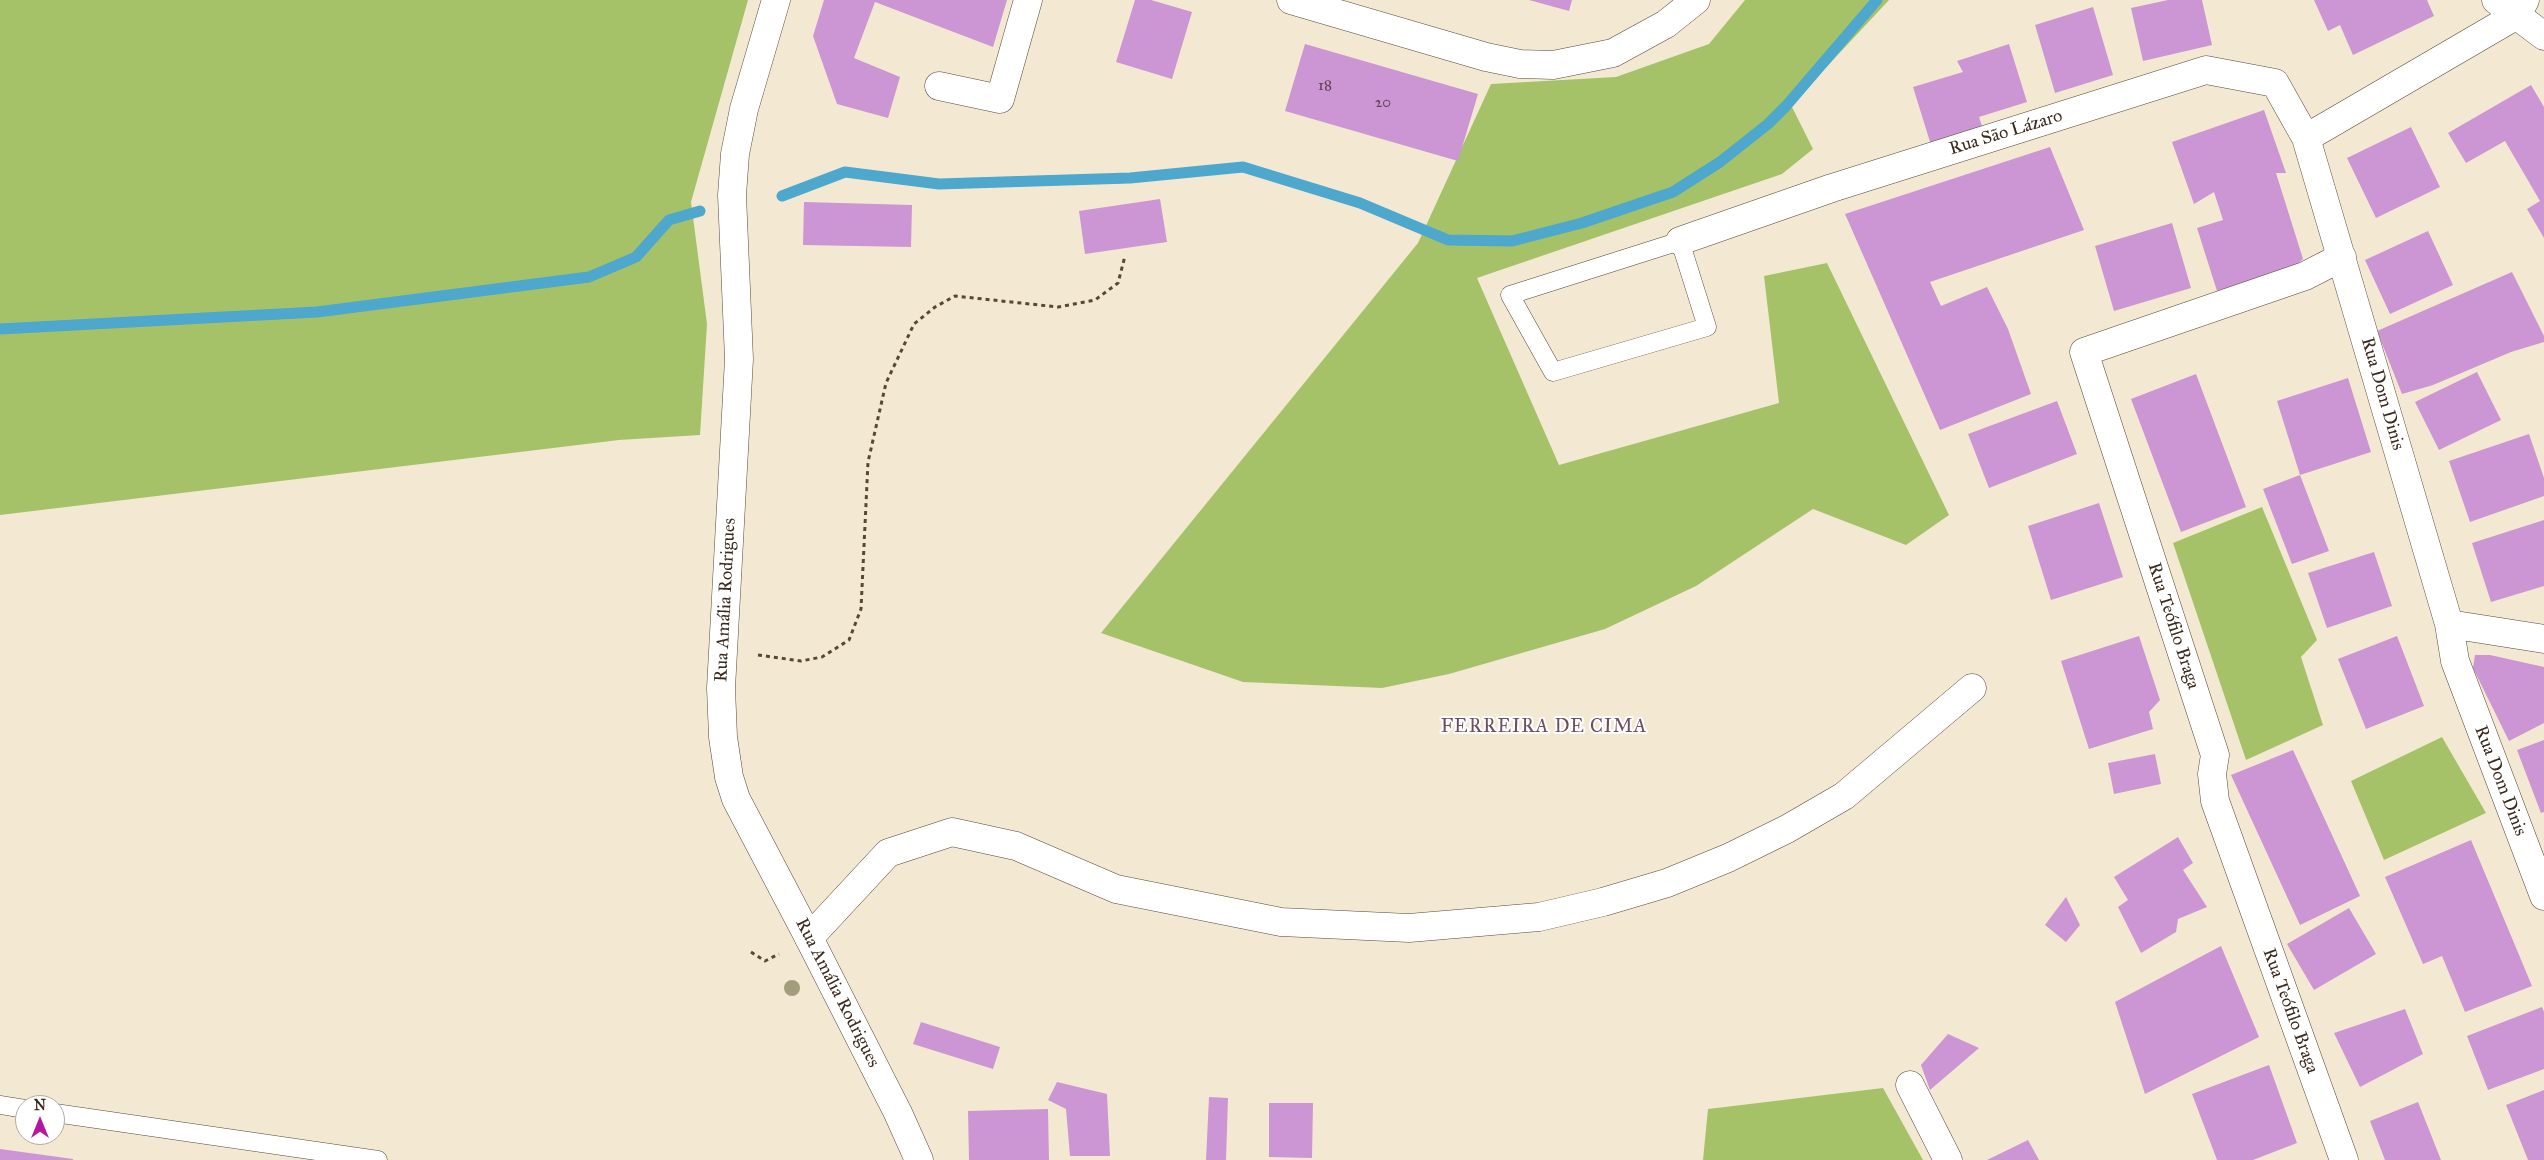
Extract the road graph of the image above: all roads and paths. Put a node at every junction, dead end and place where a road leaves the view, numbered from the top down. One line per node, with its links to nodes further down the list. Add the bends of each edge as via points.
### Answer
1 (776, 0): 14 (street, Rua Amália Rodrigues, via 744,109 735,154 732,196 739,359)
2 (1028, 0): 7 (street, via 1000,98)
3 (1291, 0): 4 (street, via 1486,57 1520,64 1553,65 1613,53 1666,24)
4 (1696, 0)
5 (2513, 5): 6 (street); 8 (street)
6 (2544, 36)
7 (938, 86)
8 (2306, 138): 9 (street, Rua São Lázaro, via 2275,83 2206,70 1832,188); 11 (street, Rua Dom Dinis)
9 (1680, 241): 9 (lane, via 1510,295 1553,372 1707,326)
10 (1125, 256): 14 (path, via 1118,283 1095,300 1058,307 956,296 914,324 886,383 868,462 861,609 849,640 822,657 801,661)
11 (2342, 257): 12 (street, Rua Dom Dinis); 25 (street, Rua Teófilo Braga, via 2305,276 2084,352 2215,755 2212,774 2215,802)
12 (2449, 624): 13 (street); 16 (street, Rua Dom Dinis, via 2455,661)
13 (2544, 639)
14 (723, 647): 17 (street, Rua Amália Rodrigues, via 723,737 729,777 744,815)
15 (1972, 688): 17 (street, via 1844,796 1787,829 1667,883 1539,917 1409,928 1281,922 1116,889 1016,846 952,832 888,853)
16 (2544, 896)
17 (809, 938): 23 (street, Rua Amália Rodrigues, via 898,1113)
18 (1910, 1085): 24 (street)
19 (0, 1105): 20 (lane)
20 (15, 1107)
21 (65, 1114): 22 (lane)
22 (378, 1160)
23 (918, 1160)
24 (1948, 1160)
25 (2344, 1160)

